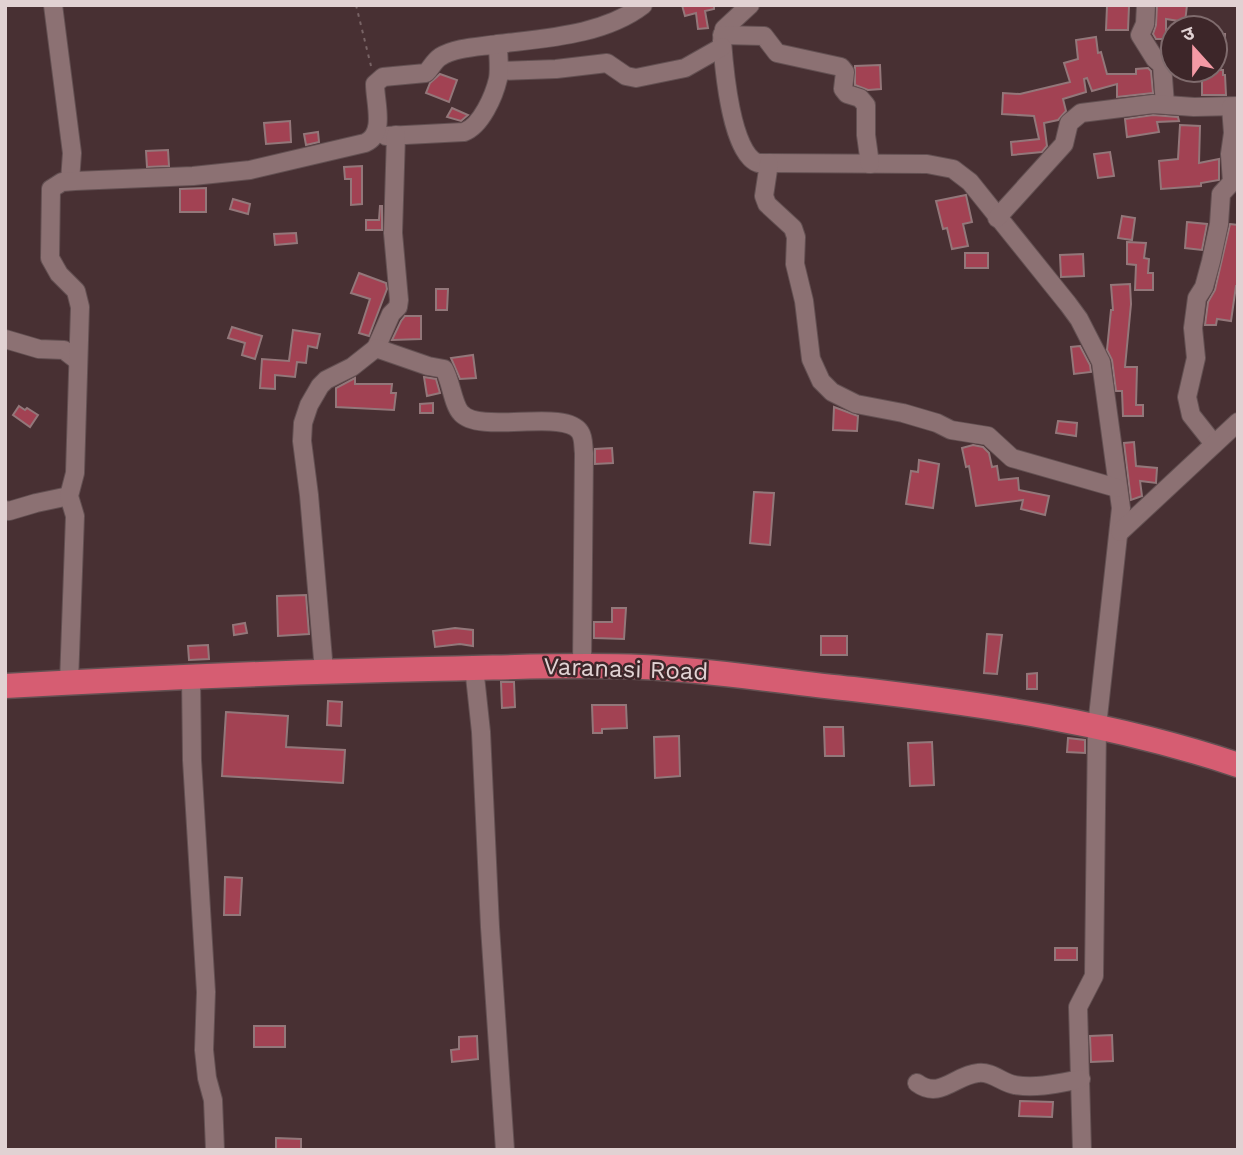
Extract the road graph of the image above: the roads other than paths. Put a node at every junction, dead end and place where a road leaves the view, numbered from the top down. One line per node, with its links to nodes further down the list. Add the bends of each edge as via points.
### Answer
1 (53, 5): 14 (street, via 72,153)
2 (643, 5): 6 (street, via 612,23)
3 (750, 5): 5 (street, via 724,29)
4 (1146, 5): 8 (street, via 1140,35 1162,65)
5 (722, 41): 7 (street, via 685,68 636,78 607,63); 12 (street, via 740,143 754,162); 13 (street, via 764,36 777,53 841,67 845,72 843,89 866,105)
6 (498, 44): 7 (street); 11 (street, via 450,53 437,59 426,73 383,77 375,84)
7 (499, 71): 10 (street, via 473,128)
8 (1165, 104): 9 (street); 16 (street, via 1081,113 1069,122 1064,144)
9 (1235, 106): 15 (street, via 1230,154)
10 (396, 135): 11 (street); 18 (street, via 393,233 399,300)
11 (375, 136): 14 (street, via 365,143 257,169)
12 (769, 163): 13 (street); 22 (street, via 766,204 793,228 811,359 832,392 856,404 988,436 1012,458)
13 (870, 164): 16 (street, via 953,169 970,182)
14 (70, 181): 19 (street, via 51,189 49,252 78,299)
15 (1233, 187): 21 (street, via 1221,194 1211,261 1197,298 1196,358 1187,397 1191,415)
16 (997, 218): 22 (street, via 1068,304 1097,353)
17 (5, 339): 19 (street, via 39,349 64,350)
18 (376, 348): 26 (street, via 444,369 458,412 467,418 556,421 579,430 584,453); 28 (street, via 320,386 303,423)
19 (77, 360): 23 (street, via 75,473)
20 (1238, 422): 21 (street)
21 (1214, 444): 25 (street)
22 (1117, 488): 25 (street)
23 (69, 496): 24 (street); 30 (street, via 75,516)
24 (5, 510)
25 (1120, 532): 32 (street)
26 (582, 666): 27 (highway, Varanasi Road); 32 (highway, Varanasi Road, via 711,671 939,699)
27 (474, 667): 28 (highway, Varanasi Road); 37 (street)
28 (324, 671): 29 (highway, Varanasi Road)
29 (191, 676): 30 (highway, Varanasi Road); 36 (street, via 206,992 204,1050)
30 (69, 682): 31 (highway, Varanasi Road)
31 (5, 686)
32 (1097, 726): 33 (highway, Varanasi Road); 34 (street, via 1094,976 1078,1007)
33 (1238, 765)
34 (1081, 1079): 35 (street, via 1017,1086 975,1073 941,1089); 38 (street)
35 (917, 1083)
36 (215, 1150)
37 (505, 1150)
38 (1082, 1150)

